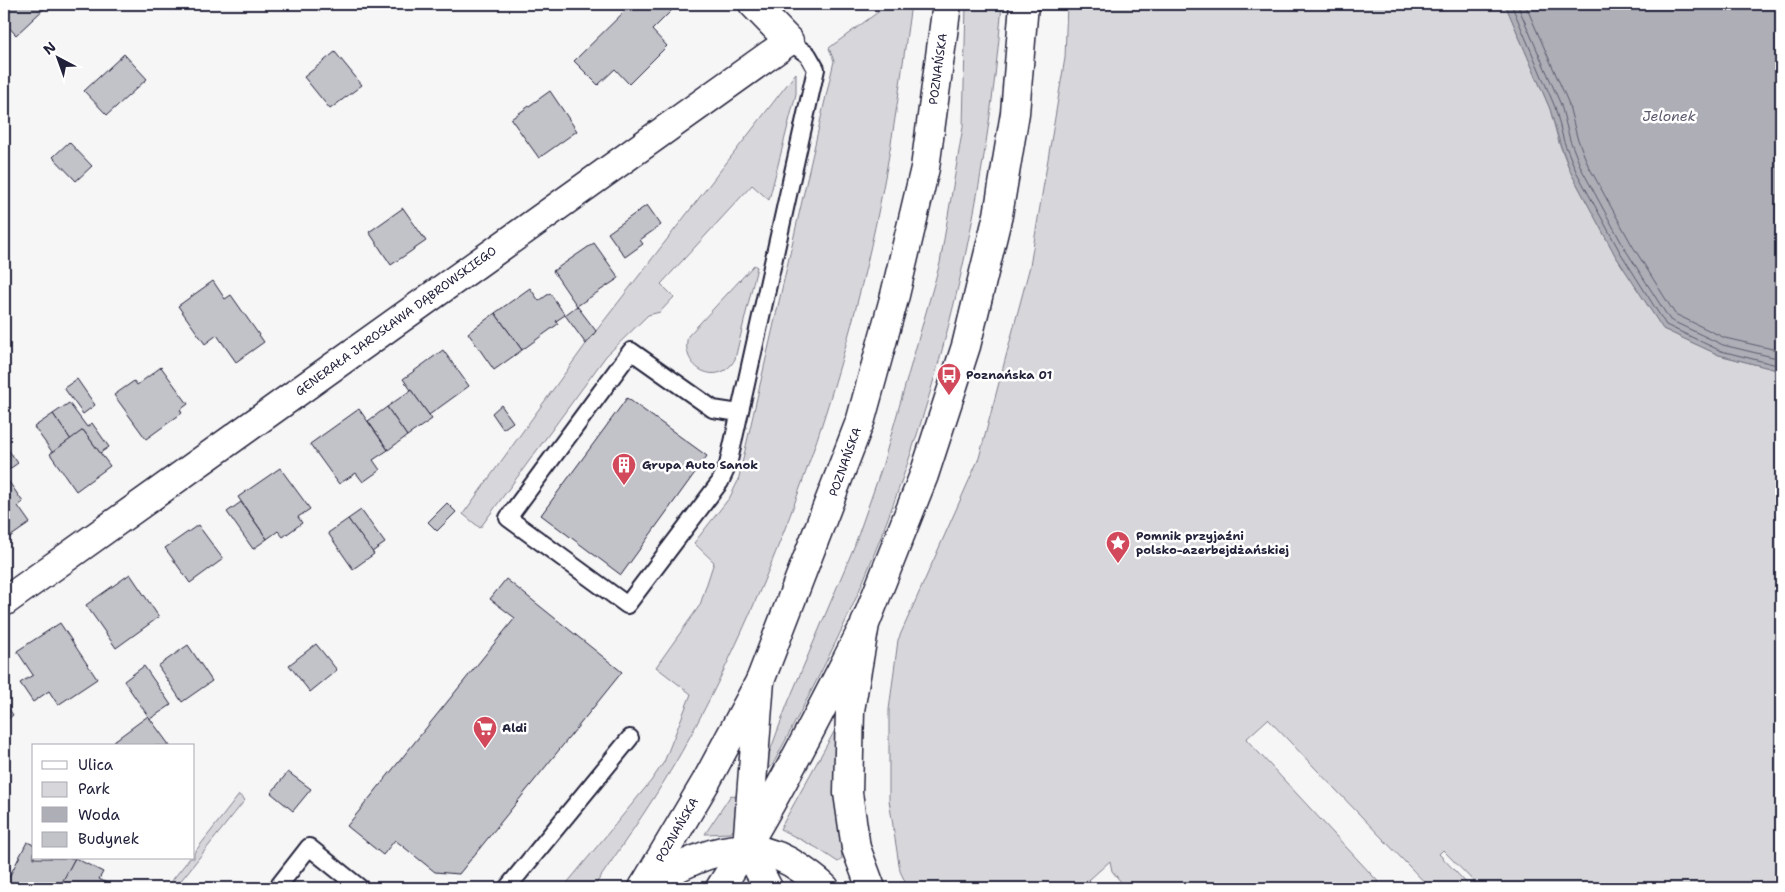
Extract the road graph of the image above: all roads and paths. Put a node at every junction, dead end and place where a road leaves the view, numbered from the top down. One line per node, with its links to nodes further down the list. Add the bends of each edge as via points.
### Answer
1 (753, 4): 4 (main road)
2 (947, 4): 8 (main road, POZNAŃSKA, via 925,168 895,296 861,419)
3 (1024, 4): 7 (main road, via 1015,113 1000,205 966,346 924,475)
4 (789, 40): 5 (lane, via 808,55 816,69); 6 (main road, GENERAŁA JAROSŁAWA DĄBROWSKIEGO)
5 (739, 413): 5 (lane, via 728,465 720,482 627,605 508,518 631,351 713,409)
6 (4, 602)
7 (865, 624): 10 (main road); 18 (main road, via 850,710 848,793 856,848)
8 (760, 681): 10 (main road); 11 (main road, POZNAŃSKA, via 707,780)
9 (630, 738): 14 (lane)
10 (747, 847): 11 (main road, POZNAŃSKA, via 711,853); 15 (main road); 16 (main road); 17 (main road, via 785,858)
11 (643, 887)
12 (277, 888): 13 (lane, via 309,847)
13 (360, 888)
14 (507, 888)
15 (720, 888)
16 (768, 888)
17 (825, 888)
18 (871, 888)

